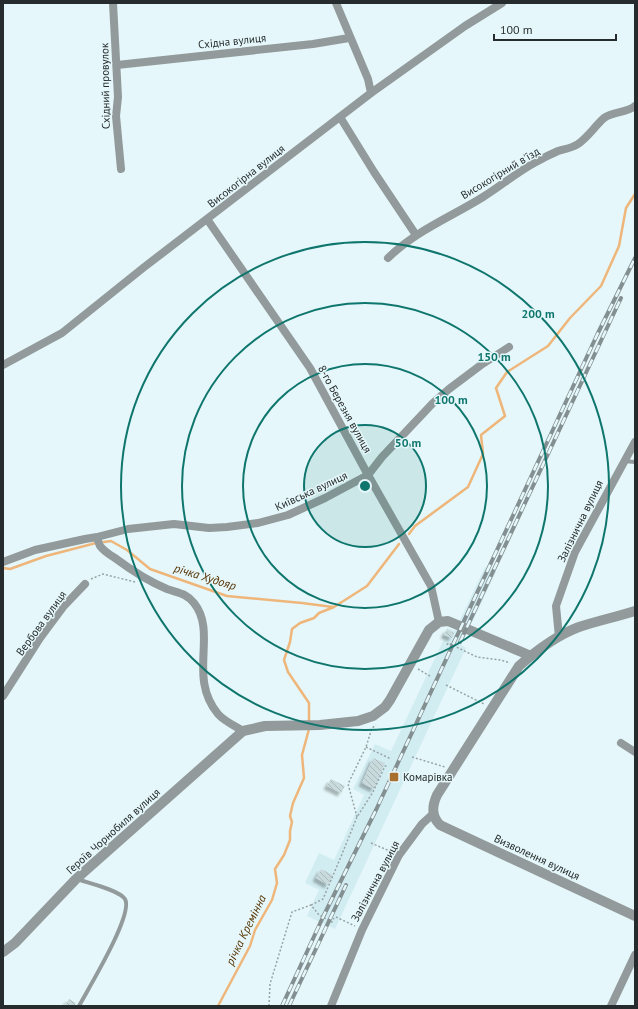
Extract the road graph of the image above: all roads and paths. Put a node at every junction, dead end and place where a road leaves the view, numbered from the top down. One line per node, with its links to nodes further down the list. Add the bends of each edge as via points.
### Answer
1 (113, 3): 5 (street, Східний провулок)
2 (336, 3): 4 (street)
3 (502, 3): 6 (street, Високогірна вулиця)
4 (350, 38): 5 (street, Східна вулиця); 6 (street)
5 (117, 65): 9 (street, Східний провулок, via 116,116)
6 (371, 93): 8 (street, Високогірна вулиця)
7 (635, 106): 11 (street, Високогірний в'їзд, via 604,118 580,143 528,166 483,197)
8 (340, 117): 10 (street, Високогірна вулиця); 11 (street)
9 (121, 169)
10 (208, 219): 14 (street, Високогірна вулиця, via 62,333); 18 (street, 8-го Березня вулиця, via 310,368)
11 (416, 235): 12 (street, Високогірний в'їзд)
12 (388, 258)
13 (509, 347): 18 (street, Київська вулиця, via 481,365 433,403 382,457)
14 (3, 365)
15 (635, 442): 16 (street, Залізнична вулиця)
16 (624, 461): 17 (lane); 25 (street, Залізнична вулиця, via 573,559 556,606)
17 (635, 462)
18 (368, 476): 19 (street, Київська вулиця, via 277,519 227,527 208,528 174,524 149,526); 24 (street, 8-го Березня вулиця, via 431,586)
19 (98, 538): 20 (street, Київська вулиця, via 34,550); 36 (street, via 100,546 132,570 164,587 182,593 195,604 202,622 202,670 211,704 219,715)
20 (3, 562)
21 (139, 583): 22 (path, via 103,574)
22 (85, 584): 34 (street, Вербова вулиця, via 40,638)
23 (635, 611): 25 (street, via 577,628)
24 (438, 622): 29 (street, via 448,621); 36 (street, Героїв Чорнобиля вулиця, via 429,630 390,700 380,712 366,720 320,725 265,726)
25 (559, 637): 29 (street)
26 (447, 645): 27 (path, via 448,643)
27 (461, 649): 28 (path); 30 (path, via 477,657)
28 (459, 653)
29 (531, 656): 30 (street)
30 (520, 666): 35 (street)
31 (426, 673): 32 (path)
32 (430, 676)
33 (446, 685): 35 (path)
34 (3, 696)
35 (493, 709): 42 (street)
36 (243, 732): 47 (street, Героїв Чорнобиля вулиця)
37 (621, 743): 38 (street)
38 (635, 752)
39 (412, 757): 42 (path)
40 (391, 759): 44 (path, via 366,747 348,784)
41 (387, 766): 44 (path)
42 (455, 770): 43 (street, via 434,801)
43 (434, 813): 46 (street, Залізнична вулиця, via 422,824); 51 (street, Визволення вулиця, via 440,825)
44 (357, 817): 48 (path, via 323,899)
45 (371, 843): 46 (path)
46 (400, 855): 52 (street, Залізнична вулиця)
47 (76, 879): 53 (street, Героїв Чорнобиля вулиця, via 15,943); 55 (lane, via 120,894 127,908 117,937)
48 (311, 905): 50 (path); 56 (path, via 292,912 270,984)
49 (321, 911): 50 (path)
50 (319, 915): 52 (path, via 332,922 335,918)
51 (635, 916)
52 (362, 930): 57 (street, Залізнична вулиця)
53 (3, 952)
54 (635, 955): 58 (street)
55 (79, 1006)
56 (269, 1006)
57 (331, 1006)
58 (611, 1006)

